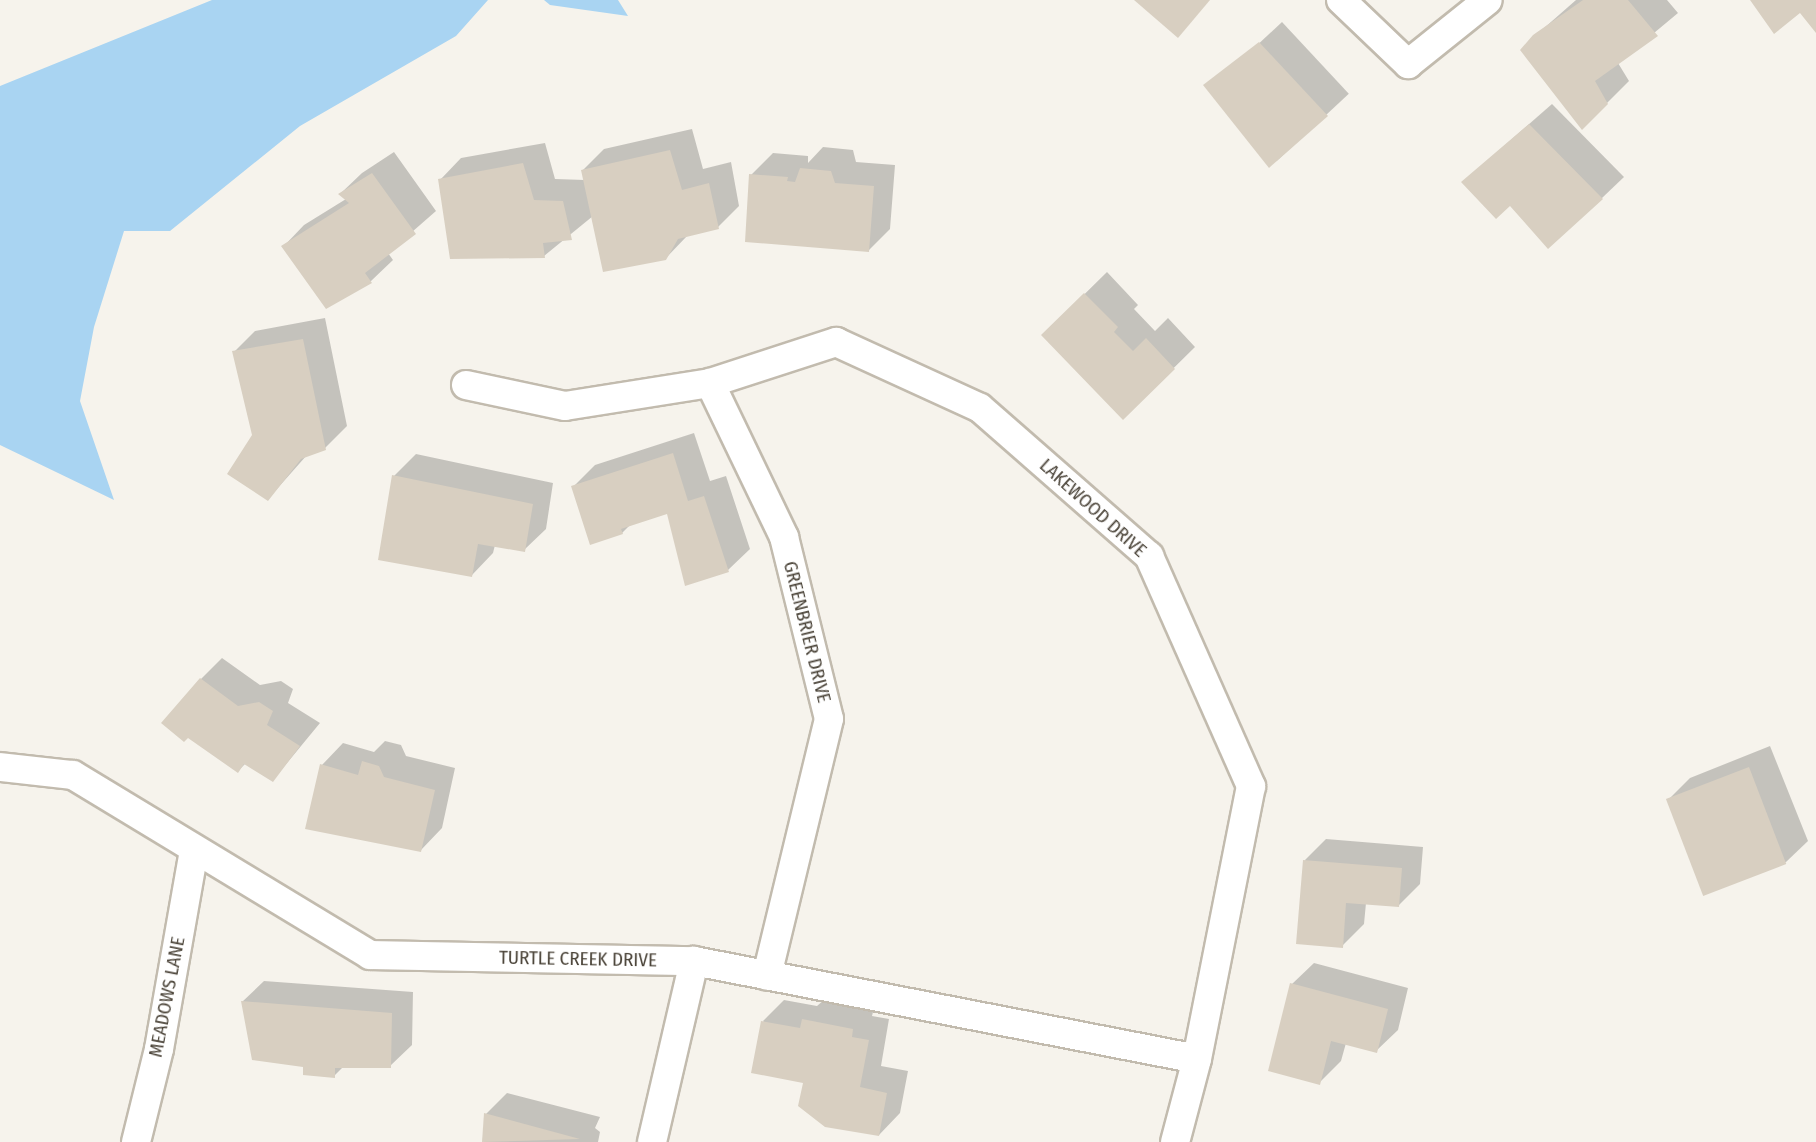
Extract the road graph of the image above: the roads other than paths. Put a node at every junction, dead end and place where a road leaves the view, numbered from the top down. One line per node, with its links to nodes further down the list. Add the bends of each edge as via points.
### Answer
1 (1341, 0): 2 (street, via 1408,64)
2 (1488, 0)
3 (710, 383): 4 (street, LAKEWOOD DRIVE, via 565,406); 8 (street, GREENBRIER DRIVE, via 784,537 829,719); 9 (street, LAKEWOOD DRIVE, via 836,342 980,408 1149,556 1251,786)
4 (466, 385)
5 (0, 767): 6 (street, TURTLE CREEK DRIVE, via 73,775)
6 (194, 851): 7 (street, TURTLE CREEK DRIVE, via 370,955); 10 (street, MEADOWS LANE, via 159,1049)
7 (694, 961): 8 (street, TURTLE CREEK DRIVE); 11 (street)
8 (767, 976): 9 (street, TURTLE CREEK DRIVE)
9 (1197, 1059): 12 (street, LAKEWOOD DRIVE)
10 (136, 1142)
11 (652, 1142)
12 (1175, 1142)

